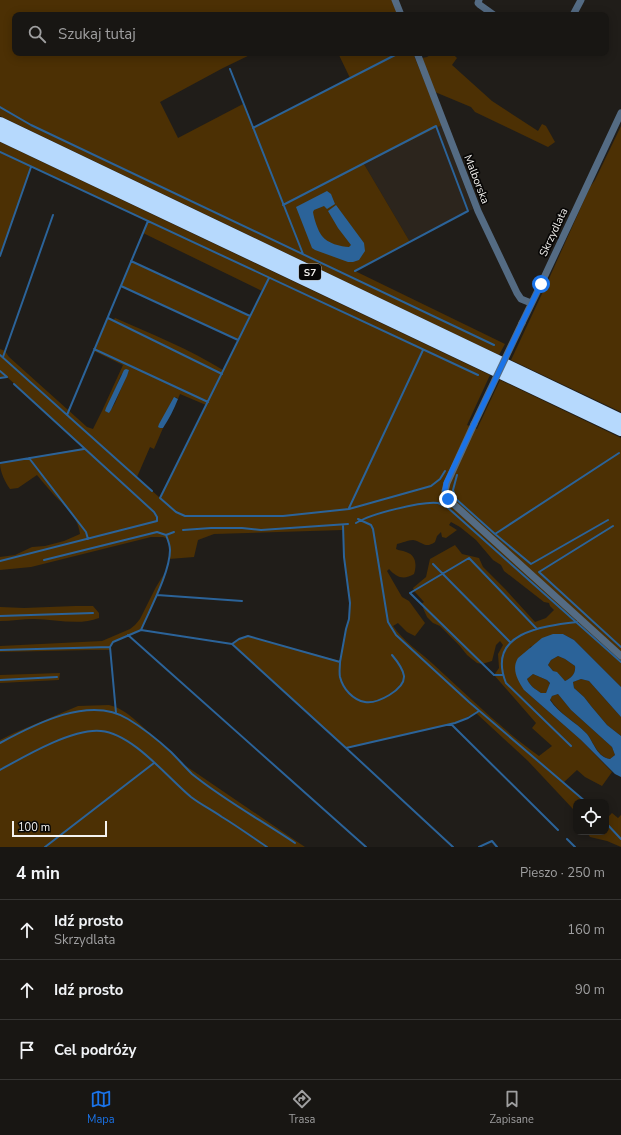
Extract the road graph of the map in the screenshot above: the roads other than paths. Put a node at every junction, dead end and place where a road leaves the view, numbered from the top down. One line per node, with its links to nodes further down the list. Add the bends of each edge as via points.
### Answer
1 (395, 0): 4 (street)
2 (580, 0): 6 (street)
3 (478, 1): 5 (street)
4 (400, 12)
5 (491, 12)
6 (574, 12)
7 (418, 56): 11 (street, Malborska, via 478,211 517,293 521,299)
8 (621, 113): 11 (street, Skrzydlata)
9 (0, 124): 12 (highway, S7)
10 (0, 135): 13 (highway, S7)
11 (531, 303): 14 (street, Skrzydlata, bridge, via 446,483 445,491 448,499)
12 (621, 420)
13 (621, 430)
14 (621, 656)

